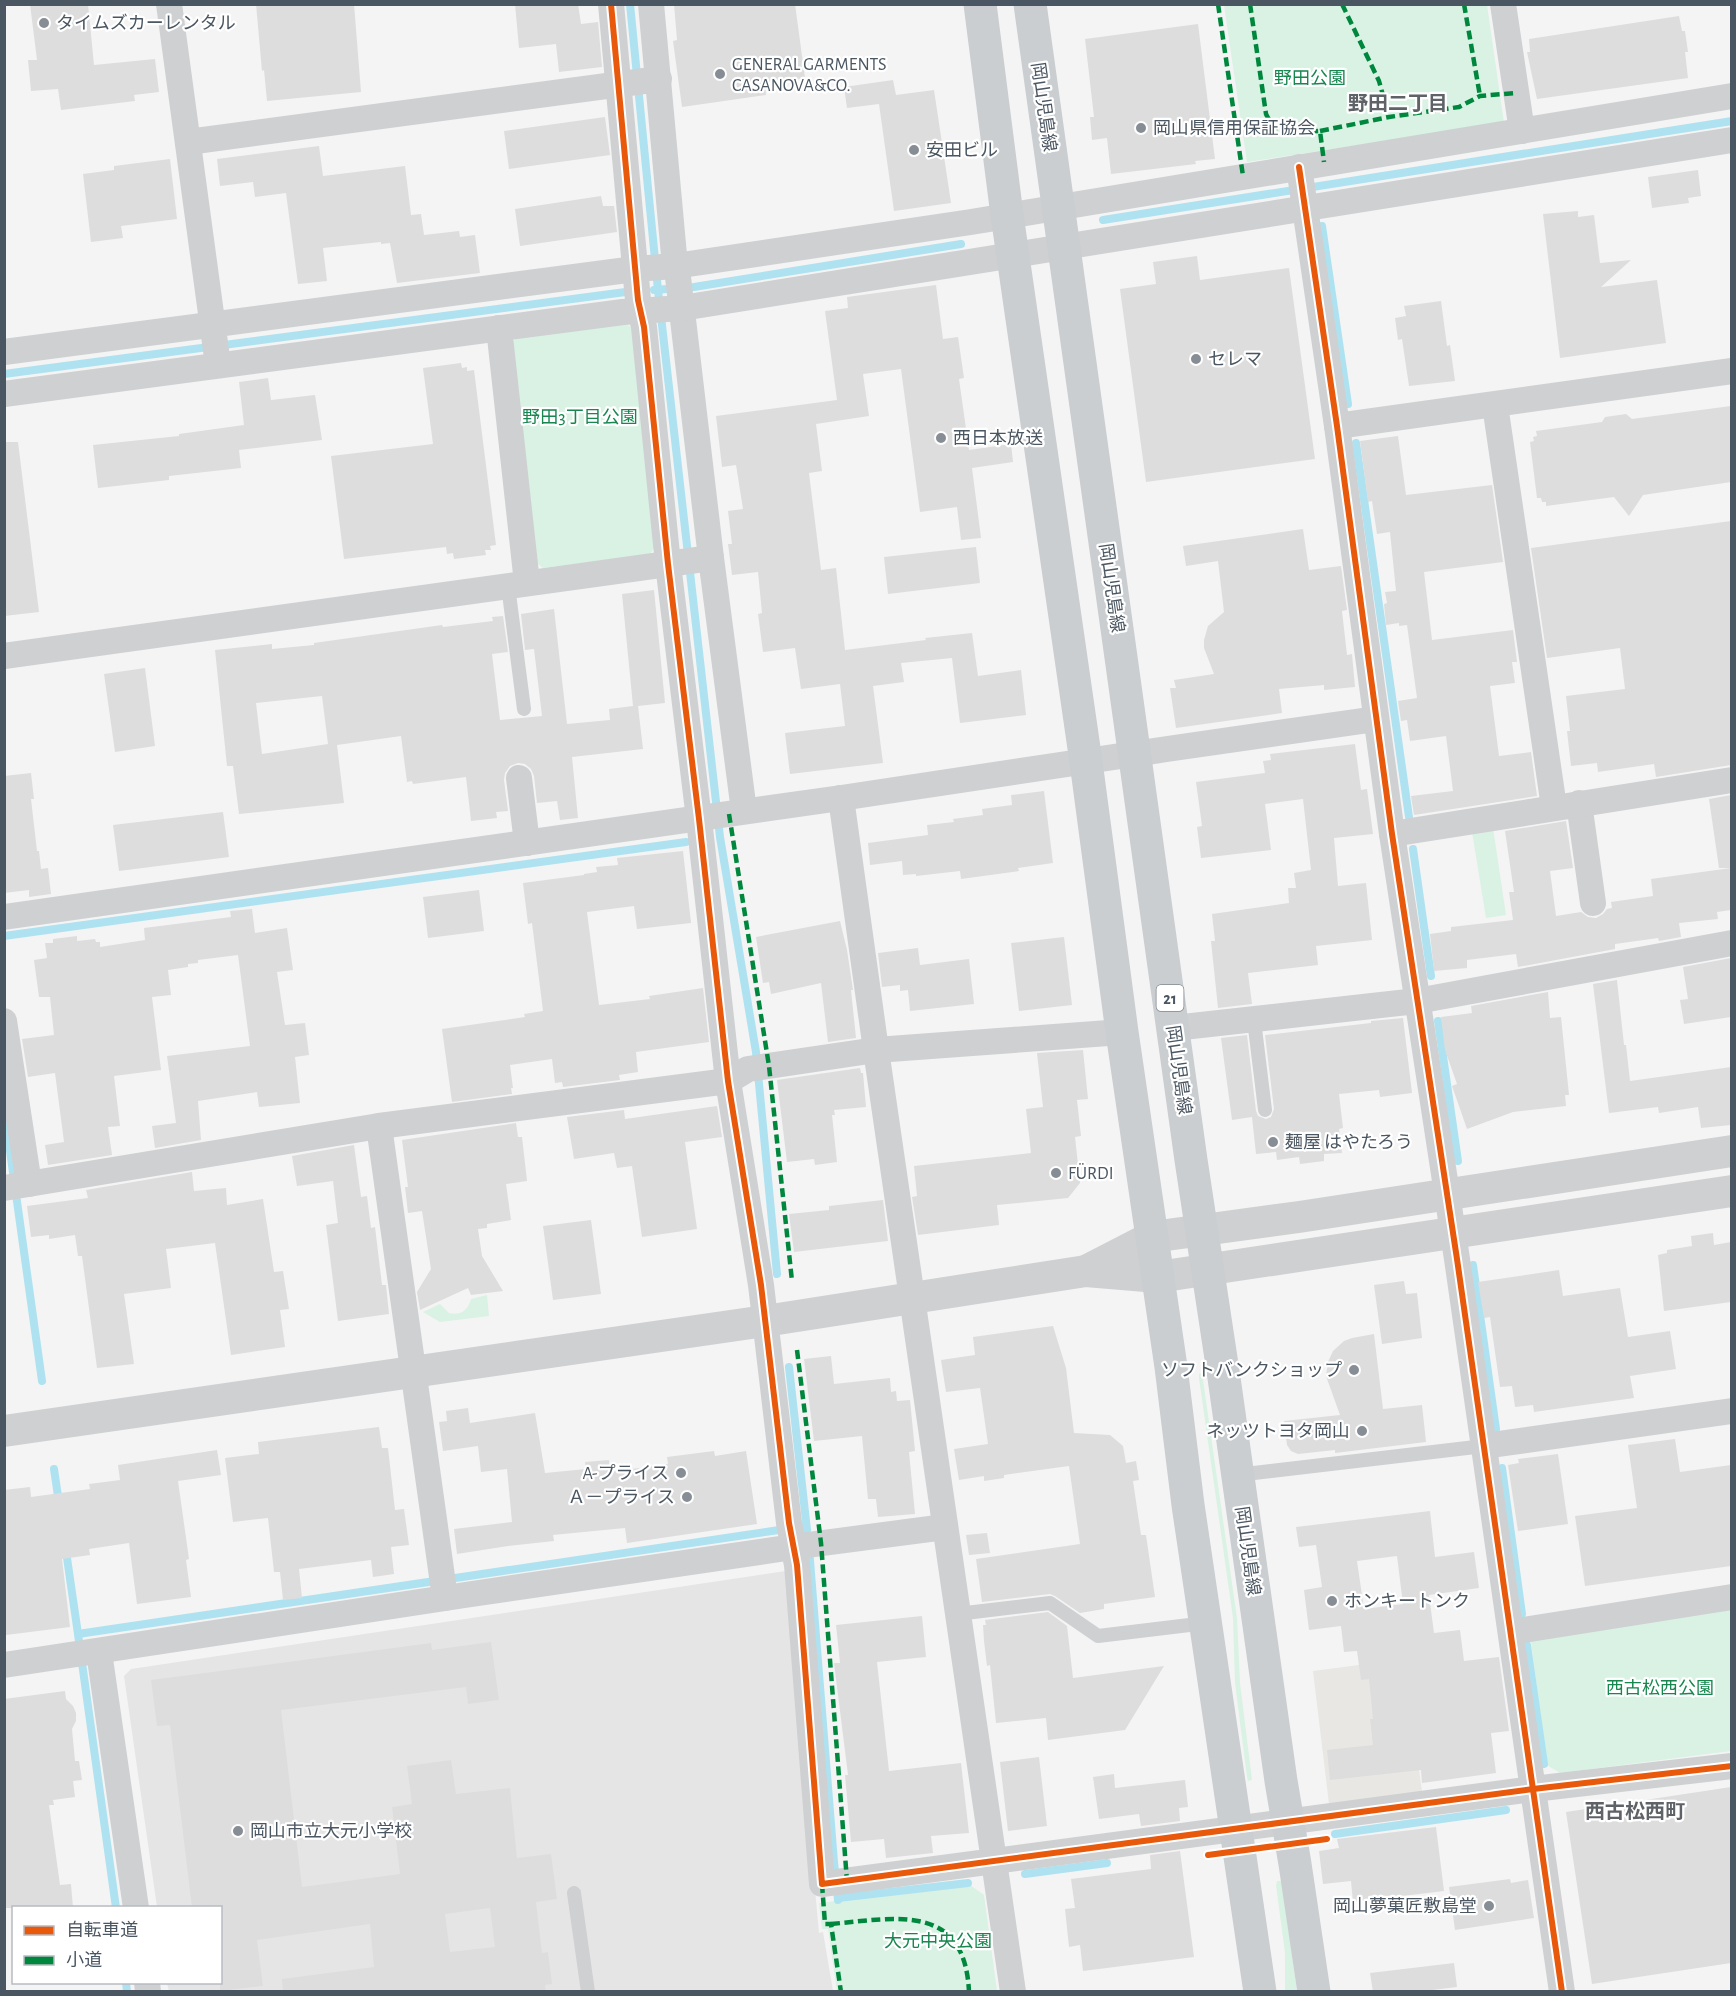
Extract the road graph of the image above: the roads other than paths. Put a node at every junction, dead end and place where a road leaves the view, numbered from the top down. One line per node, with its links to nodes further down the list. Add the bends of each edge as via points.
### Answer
1 (169, 4): 11 (street)
2 (611, 4): 7 (street)
3 (651, 4): 7 (street)
4 (980, 4): 14 (main road)
5 (1030, 4): 13 (main road, 岡山児島線 / 21)
6 (1503, 4): 9 (street)
7 (638, 82): 11 (street); 17 (street); 17 (street)
8 (1731, 96): 9 (street)
9 (1522, 131): 12 (street)
10 (1731, 140): 12 (street)
11 (188, 142): 19 (street)
12 (1302, 188): 13 (street); 15 (street); 24 (street)
13 (1057, 207): 14 (street); 15 (main road, 岡山児島線 / 21)
14 (1007, 215): 16 (main road); 17 (street)
15 (1063, 247): 16 (street); 30 (main road, 岡山児島線 / 21)
16 (1014, 256): 17 (street); 31 (main road)
17 (658, 289): 18 (street, via 623,312); 19 (street); 25 (street); 25 (street, via 644,327)
18 (499, 328): 19 (street); 26 (street)
19 (216, 345): 20 (street); 22 (street)
20 (4, 352)
21 (1731, 371): 23 (street)
22 (4, 394)
23 (1495, 405): 24 (street); 36 (street)
24 (1337, 426): 29 (street)
25 (688, 561): 26 (street); 37 (street); 37 (street)
26 (518, 585): 27 (street); 28 (lane)
27 (4, 656)
28 (524, 709)
29 (1376, 720): 30 (street); 38 (street)
30 (1135, 754): 31 (street); 46 (main road, 岡山児島線 / 21)
31 (1086, 762): 34 (street); 47 (main road)
32 (519, 778): 39 (street)
33 (1731, 780): 35 (street)
34 (842, 798): 37 (street); 48 (street)
35 (1579, 803): 36 (street); 40 (street)
36 (1554, 807): 38 (street)
37 (719, 816): 39 (street); 49 (street)
38 (1392, 834): 43 (street)
39 (527, 843): 41 (street)
40 (1593, 903)
41 (4, 917)
42 (1731, 943): 43 (street)
43 (1417, 1001): 44 (street); 55 (street)
44 (1254, 1020): 46 (street); 50 (lane)
45 (4, 1022): 53 (street)
46 (1174, 1029): 56 (main road, 岡山児島線 / 21)
47 (1122, 1032): 48 (street); 58 (main road)
48 (876, 1050): 49 (street); 62 (street)
49 (747, 1072): 51 (street); 63 (street)
50 (1265, 1110)
51 (379, 1126): 53 (street); 64 (street)
52 (1731, 1151): 55 (street)
53 (15, 1186)
54 (1731, 1191): 57 (street)
55 (1447, 1193): 56 (street); 57 (street)
56 (1202, 1229): 58 (street); 59 (main road, 岡山児島線 / 21)
57 (1453, 1231): 59 (street); 67 (street)
58 (1152, 1237): 60 (street); 61 (main road)
59 (1208, 1270): 61 (street); 68 (main road, 岡山児島線 / 21)
60 (1086, 1271): 61 (street); 62 (street)
61 (1158, 1277): 74 (main road)
62 (913, 1298): 63 (street); 69 (street)
63 (765, 1321): 64 (street); 70 (street)
64 (412, 1371): 66 (street); 71 (street)
65 (1731, 1412): 67 (street)
66 (4, 1431)
67 (1484, 1446): 68 (lane); 75 (street)
68 (1237, 1475): 80 (main road, 岡山児島線 / 21)
69 (945, 1527): 70 (street); 73 (street)
70 (798, 1539): 71 (street); 82 (street, via 822,1884)
71 (444, 1586): 76 (street)
72 (1731, 1597): 75 (street)
73 (957, 1614): 74 (lane, via 1050,1603 1098,1636); 82 (street)
74 (1206, 1623): 81 (main road)
75 (1510, 1632): 79 (street)
76 (86, 1653): 77 (street); 84 (street)
77 (4, 1665)
78 (1731, 1766): 79 (street)
79 (1533, 1789): 80 (street); 89 (street)
80 (1288, 1821): 81 (street); 88 (main road, 岡山児島線 / 21)
81 (1236, 1828): 82 (street); 87 (main road)
82 (994, 1862): 86 (street)
83 (574, 1893): 85 (lane)
84 (136, 1906)
85 (588, 1992)
86 (1013, 1992)
87 (1260, 1992)
88 (1314, 1992)
89 (1562, 1992)

